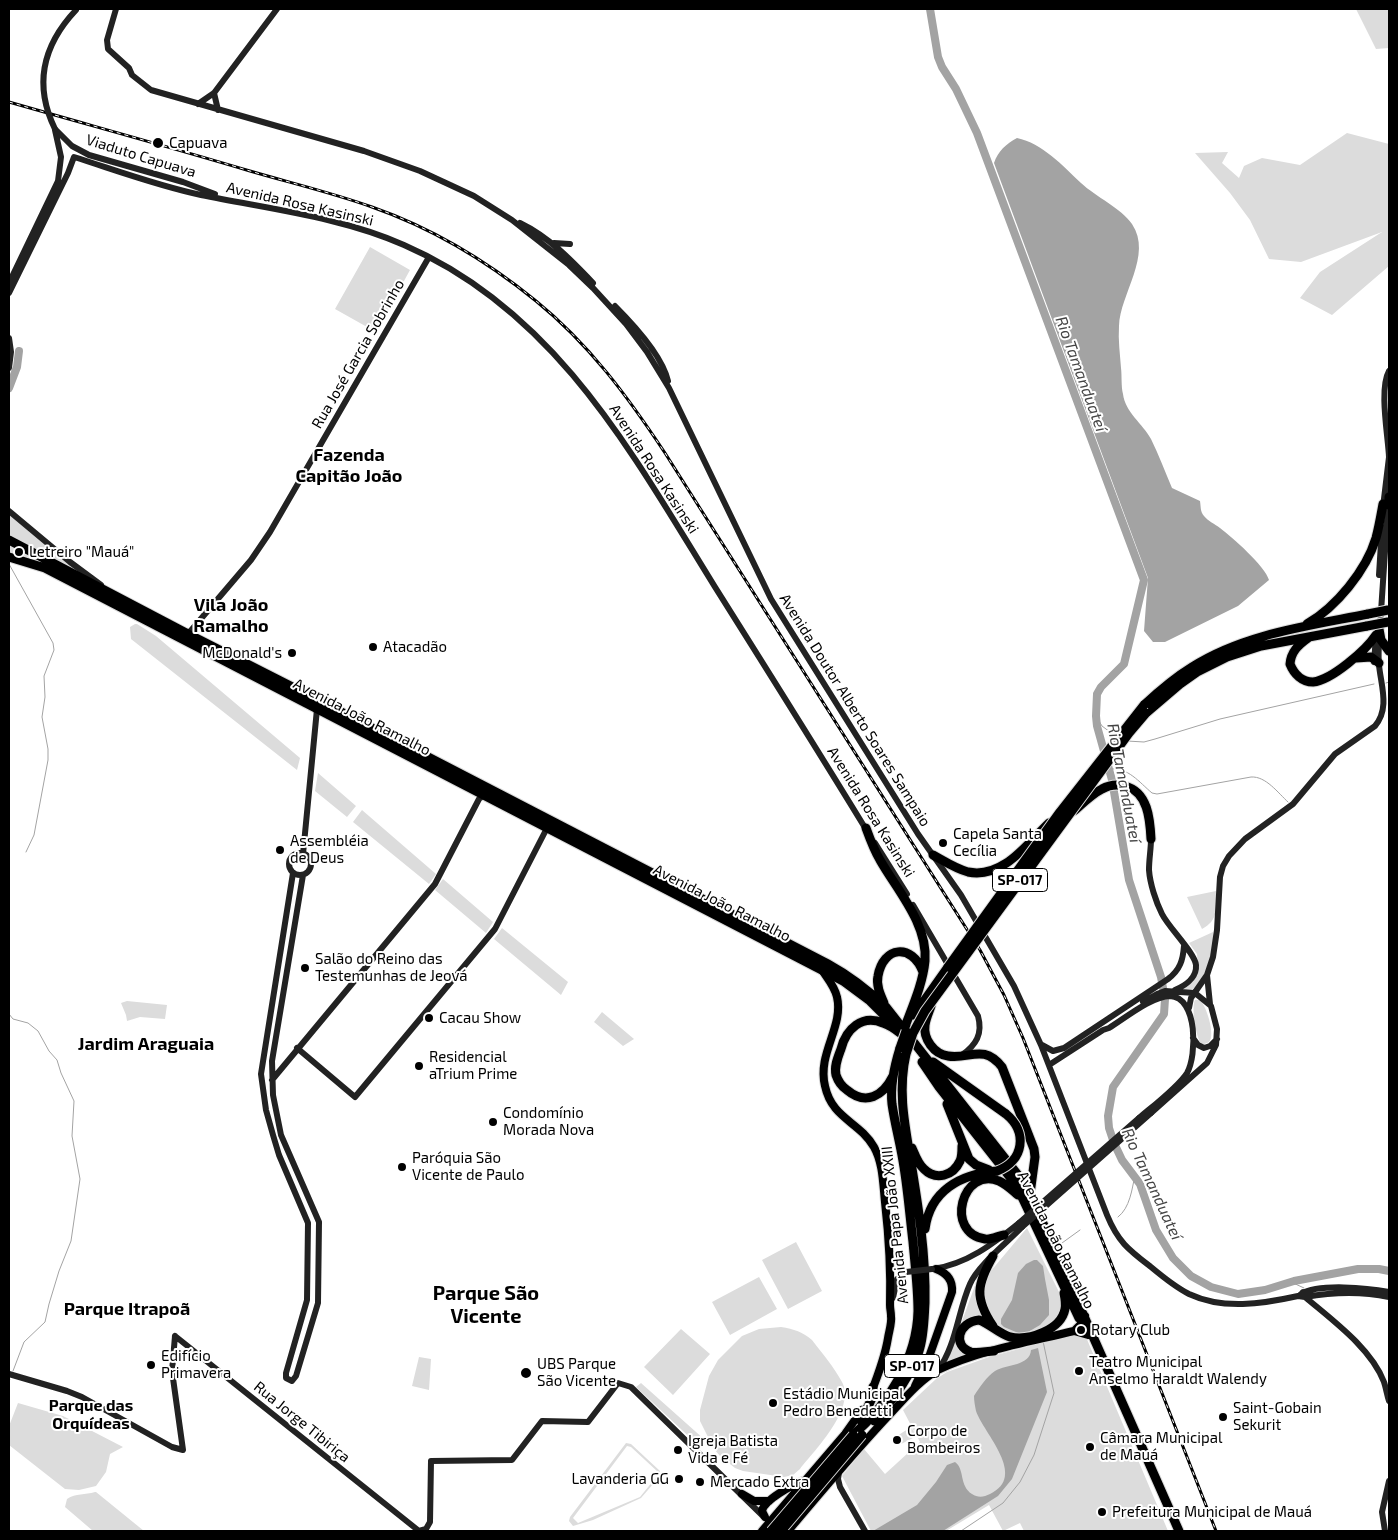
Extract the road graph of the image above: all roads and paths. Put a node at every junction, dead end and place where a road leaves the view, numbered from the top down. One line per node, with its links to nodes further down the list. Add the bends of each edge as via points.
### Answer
1 (77, 9): 7 (main road, Viaduto Capuava, bridge, via 54,39 43,72 43,94)
2 (116, 9): 5 (main road, Avenida Doutor Alberto Soares Sampaio, via 107,40 111,53 150,90)
3 (277, 9): 4 (main road)
4 (214, 94): 5 (main road); 6 (main road)
5 (198, 104): 6 (main road, Avenida Doutor Alberto Soares Sampaio)
6 (218, 110): 10 (main road, Avenida Doutor Alberto Soares Sampaio, via 364,151 412,168 474,196)
7 (55, 129): 8 (main road, Viaduto Capuava, via 76,149 89,156 199,187); 14 (main road, Viaduto Capuava, via 61,157 58,181)
8 (226, 199): 12 (main road, Avenida Rosa Kasinski, via 330,221); 15 (main road, Avenida Rosa Kasinski, via 74,157)
9 (570, 244): 10 (main road)
10 (549, 245): 11 (main road); 13 (main road, Avenida Doutor Alberto Soares Sampaio)
11 (564, 253): 13 (main road); 18 (main road, Avenida Doutor Alberto Soares Sampaio, via 629,320)
12 (429, 257): 34 (main road, Rua José Garcia Sobrinho, via 270,532 251,560); 45 (main road, Avenida Rosa Kasinski, via 505,306 584,388 647,478)
13 (569, 265): 16 (main road, Avenida Doutor Alberto Soares Sampaio)
14 (9, 283)
15 (9, 293)
16 (635, 336): 18 (main road); 19 (main road, Avenida Doutor Alberto Soares Sampaio)
17 (9, 338): 20 (main road)
18 (649, 346): 19 (main road); 22 (main road, Avenida Doutor Alberto Soares Sampaio)
19 (651, 356): 22 (main road, Avenida Doutor Alberto Soares Sampaio)
20 (9, 368)
21 (1389, 371): 23 (main road, via 1384,389)
22 (670, 388): 48 (main road, Avenida Doutor Alberto Soares Sampaio, via 770,599)
23 (1389, 457): 25 (main road)
24 (1389, 491): 25 (main road)
25 (1387, 502): 32 (highway, via 1364,564 1338,600); 33 (main road)
26 (9, 511): 29 (main road, Avenida João Ramalho, via 78,568)
27 (9, 540): 29 (highway, Avenida João Ramalho)
28 (9, 557): 39 (highway, Avenida João Ramalho, via 45,568)
29 (121, 598): 34 (highway, Avenida João Ramalho)
30 (1389, 610): 32 (highway, SP-017, bridge)
31 (1389, 622): 35 (highway, SP-017, bridge)
32 (1301, 628): 40 (highway, SP-017, via 1255,638 1209,657 1176,678)
33 (1378, 632): 36 (highway); 37 (highway); 38 (main road)
34 (188, 634): 39 (highway, Avenida João Ramalho)
35 (1309, 636): 37 (highway, via 1298,644 1291,657 1294,673 1302,679 1319,680); 40 (highway, SP-017, via 1227,656 1197,672)
36 (1389, 651)
37 (1354, 659): 38 (highway, via 1367,656)
38 (1376, 661): 54 (main road, via 1383,702 1382,714 1374,726 1335,754 1292,804 1228,856 1220,877 1217,935)
39 (317, 704): 41 (highway, Avenida João Ramalho); 42 (highway, Avenida João Ramalho); 47 (main road)
40 (1145, 709): 43 (highway, SP-017, bridge)
41 (484, 795): 42 (highway, via 493,794); 44 (highway, Avenida João Ramalho); 66 (main road, via 438,880)
42 (527, 809): 44 (highway, Avenida João Ramalho)
43 (1063, 816): 46 (highway, bridge, via 1103,788 1116,785 1129,788 1140,795 1146,808); 48 (highway, bridge, via 1005,865 987,872 968,872); 58 (highway, SP-017, bridge); 62 (highway, SP-017, bridge)
44 (548, 823): 52 (highway, Avenida João Ramalho); 60 (highway, Avenida João Ramalho, via 841,971); 66 (main road, via 495,929 355,1097)
45 (866, 828): 53 (highway, via 879,859 919,928 925,948); 68 (main road, Avenida Rosa Kasinski, via 978,1016 979,1036 972,1047)
46 (1151, 839): 51 (main road, via 1149,870 1154,891 1162,914)
47 (303, 854): 49 (main road, via 294,855 290,860); 50 (main road, via 309,857 311,865)
48 (933, 855): 65 (main road, Avenida Doutor Alberto Soares Sampaio, via 1014,986)
49 (293, 873): 50 (main road); 73 (main road)
50 (303, 875): 71 (main road)
51 (1184, 946): 55 (main road, via 1195,959 1196,969 1188,982); 57 (main road, via 1178,970)
52 (822, 970): 62 (highway, Avenida João Ramalho, via 864,996); 95 (main road, Avenida Papa João XXIII, via 834,990 838,1009 824,1058 824,1085 837,1111 864,1133 880,1160 891,1264)
53 (923, 972): 60 (highway, via 920,963 907,952 894,953 885,960 878,974 878,984); 62 (highway)
54 (1207, 975): 56 (main road); 59 (main road)
55 (1170, 993): 56 (main road); 57 (main road); 61 (main road)
56 (1195, 993): 59 (main road); 61 (main road)
57 (1156, 994): 65 (main road, via 1064,1048 1053,1051); 70 (main road)
58 (933, 1000): 67 (highway, SP-017, bridge); 68 (highway, via 925,1024 926,1037 934,1049 946,1056)
59 (1210, 1006): 64 (main road)
60 (886, 1007): 69 (highway, Avenida João Ramalho)
61 (1189, 1008): 63 (main road)
62 (903, 1032): 67 (highway, SP-017, bridge); 74 (highway, via 877,1021 856,1024 845,1036 836,1063 839,1083 863,1098 885,1090); 77 (highway, Avenida João Ramalho)
63 (1193, 1036): 64 (main road, via 1196,1043 1204,1048); 82 (main road, bridge, via 1193,1055 1182,1079)
64 (1217, 1039): 82 (main road, bridge, via 1207,1063)
65 (1041, 1044): 70 (main road, Avenida Doutor Alberto Soares Sampaio)
66 (298, 1048): 72 (main road)
67 (903, 1051): 74 (highway, Avenida Papa João XXIII / SP-017); 78 (highway, Avenida Papa João XXIII / SP-017, via 901,1090)
68 (960, 1055): 81 (highway, via 987,1056 1002,1067 1034,1149)
69 (924, 1056): 80 (highway, bridge, via 1016,1124 1020,1146 1015,1159); 81 (highway, Avenida João Ramalho, via 1018,1175)
70 (1049, 1065): 92 (main road, Avenida Doutor Alberto Soares Sampaio, via 1113,1230 1130,1250 1172,1284 1208,1301 1247,1304)
71 (272, 1066): 72 (main road); 73 (main road); 76 (main road)
72 (283, 1066): 76 (main road)
73 (261, 1069): 75 (main road)
74 (894, 1074): 108 (highway, Avenida Papa João XXIII / SP-017, via 892,1102 904,1167 917,1287 916,1330 908,1360 897,1381 870,1418)
75 (261, 1078): 76 (main road); 85 (main road, via 279,1155 308,1223)
76 (272, 1080): 86 (main road, via 281,1134 317,1218)
77 (939, 1087): 79 (highway); 81 (highway, Avenida João Ramalho)
78 (906, 1136): 79 (highway, via 922,1168 934,1175 946,1175 956,1168 961,1160); 84 (highway, Avenida Papa João XXIII / SP-017)
79 (962, 1143): 80 (highway, via 972,1162)
80 (994, 1171): 84 (highway, via 967,1176 942,1192 932,1206)
81 (1026, 1196): 83 (highway, via 992,1179 973,1185 964,1196 962,1213 969,1231 986,1239); 89 (highway, Avenida João Ramalho); 96 (highway, Avenida João Ramalho)
82 (1020, 1225): 83 (main road); 87 (main road)
83 (1004, 1235): 88 (main road, via 969,1258)
84 (923, 1237): 119 (highway, Avenida Papa João XXIII / SP-017, bridge, via 924,1315 919,1350 906,1380 892,1401)
85 (308, 1242): 86 (main road); 86 (main road, via 308,1292 286,1376 292,1381 318,1302)
86 (318, 1242)
87 (993, 1256): 97 (highway, via 979,1288 983,1308); 103 (main road, via 971,1282 948,1352)
88 (934, 1269): 95 (main road, bridge, via 906,1272 900,1276 895,1283); 106 (main road, via 941,1270 949,1278 952,1292 924,1369)
89 (1060, 1281): 96 (highway, Avenida João Ramalho); 99 (highway, via 1065,1309)
90 (1389, 1292): 92 (main road, via 1343,1288)
91 (1323, 1294): 92 (main road); 93 (main road, via 1348,1292); 94 (main road, via 1316,1300)
92 (1302, 1295): 94 (main road)
93 (1389, 1297)
94 (1319, 1309): 107 (main road, via 1361,1348 1380,1374)
95 (891, 1316): 105 (main road, Avenida Papa João XXIII, via 885,1354)
96 (1083, 1320): 98 (main road); 100 (highway, Avenida João Ramalho); 123 (highway, Avenida João Ramalho)
97 (995, 1329): 101 (highway, via 1013,1337); 102 (highway, via 975,1320 965,1324 960,1332 962,1345 970,1352)
98 (1074, 1331): 99 (main road); 100 (main road)
99 (1048, 1334): 101 (highway)
100 (1088, 1335): 122 (highway, Avenida João Ramalho)
101 (1031, 1339): 102 (main road)
102 (994, 1351): 103 (main road)
103 (937, 1371): 106 (main road)
104 (9, 1374): 114 (main road, Rua Jorge Tibiriça, via 82,1397 183,1450 172,1371 174,1336 422,1531 430,1522 431,1461 512,1460 542,1421 588,1422 618,1383 631,1387)
105 (873, 1387): 108 (highway, via 871,1404); 110 (main road, Avenida Papa João XXIII, via 853,1425)
106 (912, 1390): 109 (main road)
107 (1389, 1401)
108 (852, 1435): 118 (highway, Avenida Papa João XXIII / SP-017, bridge)
109 (839, 1470): 112 (main road); 113 (main road)
110 (805, 1481): 115 (main road, via 790,1486); 116 (main road, Avenida Papa João XXIII)
111 (1389, 1481): 124 (main road, via 1382,1512)
112 (827, 1486): 113 (main road); 120 (main road)
113 (840, 1487): 121 (main road)
114 (742, 1494): 115 (main road, via 754,1501); 116 (main road)
115 (771, 1500): 116 (main road, via 762,1511)
116 (767, 1519): 117 (main road, Avenida Papa João XXIII); 119 (main road)
117 (762, 1531)
118 (771, 1531)
119 (782, 1531)
120 (788, 1531)
121 (865, 1531)
122 (1172, 1531)
123 (1179, 1531)
124 (1384, 1531)

